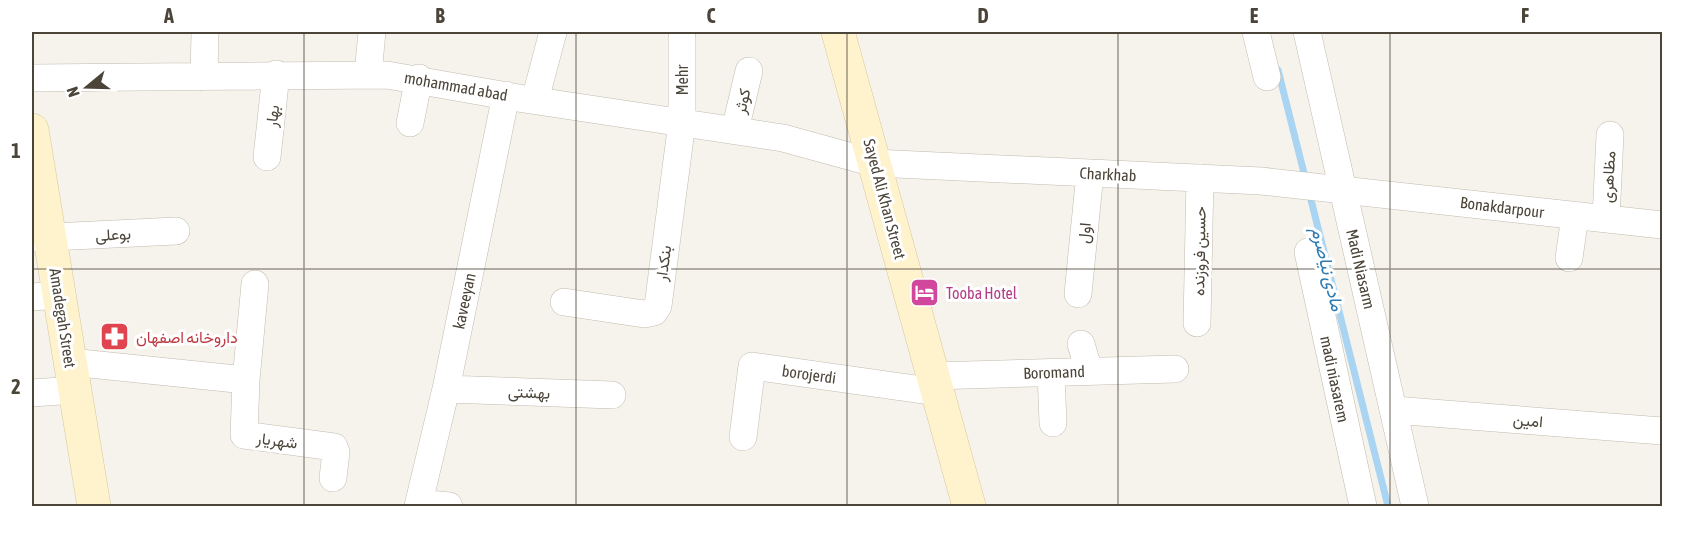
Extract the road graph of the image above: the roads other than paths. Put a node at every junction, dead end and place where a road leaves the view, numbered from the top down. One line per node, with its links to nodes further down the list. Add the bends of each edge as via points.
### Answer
1 (205, 32): 11 (street)
2 (372, 32): 10 (street)
3 (553, 32): 16 (street)
4 (838, 32): 23 (main road, Sayed Ali Khan Street)
5 (1256, 32): 12 (street)
6 (1307, 32): 26 (street, Madi Niasarm)
7 (682, 38): 17 (street, Mehr)
8 (749, 71): 20 (street, کوثر)
9 (276, 74): 10 (street, mohammad abad); 11 (street, mohammad abad); 22 (street, بهار)
10 (368, 74): 14 (street, mohammad abad)
11 (204, 77): 13 (street, mohammad abad)
12 (1267, 77)
13 (32, 78)
14 (419, 78): 15 (street, mohammad abad); 18 (street)
15 (506, 95): 16 (street, mohammad abad); 46 (street, kaveeyan)
16 (535, 100): 17 (street, mohammad abad)
17 (682, 122): 20 (street, mohammad abad); 37 (street, بنکدار, via 658,306 654,312 644,314)
18 (410, 123)
19 (32, 130): 31 (main road, Amadegah Street)
20 (735, 130): 23 (street, mohammad abad, via 783,138)
21 (1610, 135): 28 (street, مظاهری)
22 (267, 157)
23 (874, 163): 24 (street, Charkhab); 45 (main road, Sayed Ali Khan Street)
24 (1090, 173): 25 (street, Charkhab); 35 (street, اول)
25 (1200, 178): 26 (street, Charkhab); 38 (street, حسین فروزنده)
26 (1342, 188): 27 (street, Bonakdarpour); 49 (street, Madi Niasarm)
27 (1575, 216): 28 (street, Bonakdarpour); 33 (street)
28 (1606, 219): 29 (street, Bonakdarpour)
29 (1662, 225)
30 (176, 231): 31 (street, بوعلی)
31 (40, 238): 36 (main road, Amadegah Street)
32 (1308, 252): 58 (street, madi niasarem)
33 (1569, 258)
34 (255, 284): 44 (street, شهریار)
35 (1078, 294)
36 (45, 296): 43 (main road, Amadegah Street)
37 (564, 302)
38 (1197, 324)
39 (1081, 344): 41 (street)
40 (1175, 369): 41 (street, Boromand)
41 (1089, 371): 42 (street, Boromand)
42 (1051, 372): 45 (street, Boromand); 50 (street)
43 (73, 376): 44 (street); 47 (street); 55 (main road, Amadegah Street)
44 (246, 380): 53 (street, شهریار, via 244,435 333,447)
45 (935, 384): 52 (street, borojerdi, via 752,366); 57 (main road, Sayed Ali Khan Street)
46 (446, 389): 48 (street, بهشتی); 54 (street, kaveeyan)
47 (32, 393)
48 (612, 394)
49 (1394, 410): 51 (street, امین); 59 (street, Madi Niasarm)
50 (1053, 423)
51 (1662, 431)
52 (743, 437)
53 (333, 478)
54 (419, 505): 56 (street)
55 (94, 507)
56 (449, 507)
57 (969, 507)
58 (1363, 507)
59 (1415, 507)

